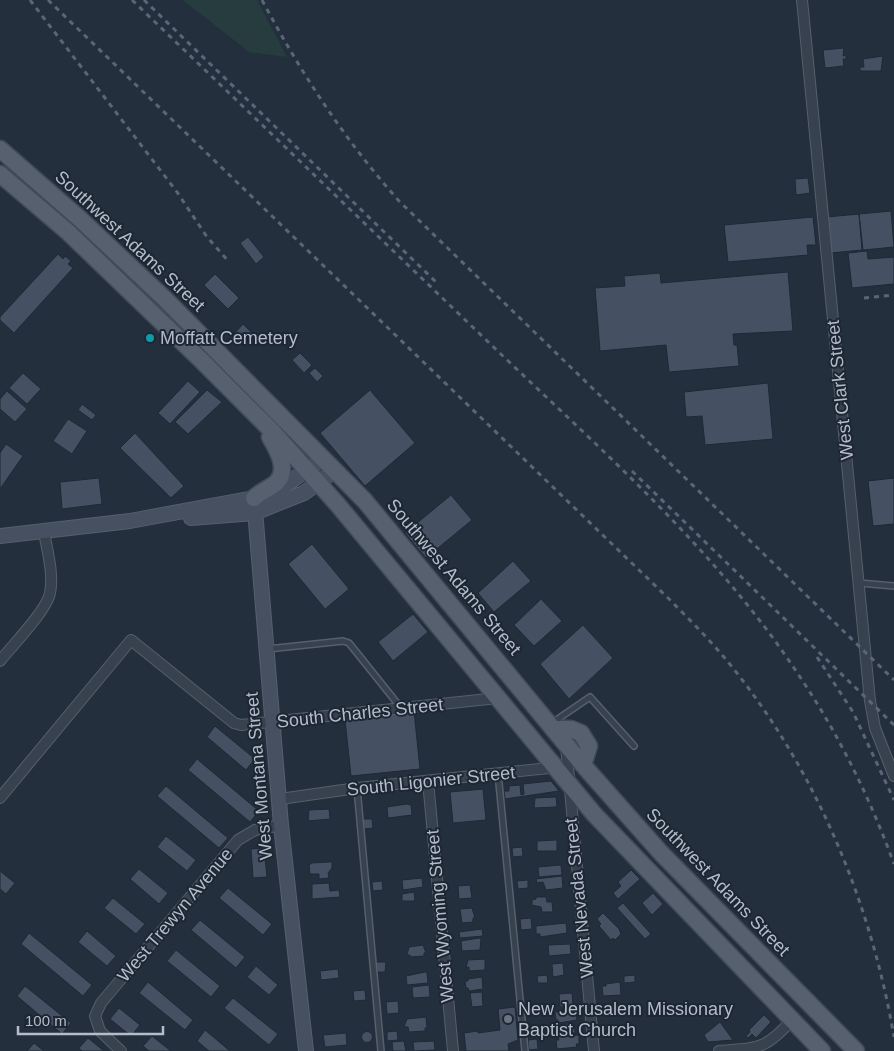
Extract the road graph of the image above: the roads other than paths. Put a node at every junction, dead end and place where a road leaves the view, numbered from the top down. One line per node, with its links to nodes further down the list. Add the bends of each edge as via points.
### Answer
1 (802, 0): 10 (street, West Clark Street)
2 (0, 149): 5 (main road, Southwest Adams Street, via 116,252)
3 (0, 174): 4 (main road, Southwest Adams Street, via 68,232)
4 (240, 398): 6 (main road, Southwest Adams Street); 7 (main road, via 271,440 282,464 278,481)
5 (329, 464): 6 (street); 17 (main road, Southwest Adams Street, via 365,501)
6 (313, 476): 7 (street, via 283,487); 14 (main road, Southwest Adams Street)
7 (254, 506): 8 (street); 12 (street, West Montana Street)
8 (44, 532): 9 (street); 13 (street, via 50,594)
9 (0, 536)
10 (859, 583): 11 (lane); 21 (street, West Clark Street, via 870,701 876,728)
11 (894, 586)
12 (267, 649): 15 (lane, via 349,643); 16 (street, West Montana Street)
13 (0, 661)
14 (498, 698): 15 (street, South Charles Street); 19 (main road, Southwest Adams Street)
15 (401, 708): 16 (street, South Charles Street)
16 (274, 722): 25 (street, South Charles Street, via 241,725 234,722 132,640); 26 (street, West Montana Street)
17 (552, 727): 18 (lane, via 590,697); 19 (main road, Southwest Adams Street, via 566,744); 19 (main road, via 581,733 589,746)
18 (634, 746)
19 (568, 766): 20 (street, South Ligonier Street); 23 (main road, Southwest Adams Street); 40 (main road, Southwest Adams Street, via 660,853)
20 (498, 773): 22 (street, South Ligonier Street); 36 (lane)
21 (894, 776)
22 (428, 781): 24 (street, South Ligonier Street); 35 (street, West Wyoming Street)
23 (568, 783): 27 (main road, Southwest Adams Street); 28 (street, West Nevada Street)
24 (357, 788): 26 (street, South Ligonier Street); 34 (lane)
25 (0, 798)
26 (280, 799): 29 (street, West Montana Street)
27 (594, 814): 28 (street, via 578,816); 30 (main road, Southwest Adams Street)
28 (572, 823): 37 (street, West Nevada Street)
29 (281, 825): 32 (street, West Trewyn Avenue, via 255,830 238,840 101,1003 95,1016 100,1031); 33 (street, West Montana Street)
30 (793, 1019): 31 (street, via 771,1042); 39 (main road, Southwest Adams Street)
31 (748, 1050): 38 (street)
32 (121, 1051)
33 (306, 1051)
34 (381, 1051)
35 (453, 1051)
36 (525, 1051)
37 (594, 1051)
38 (719, 1051)
39 (822, 1051)
40 (856, 1051)

